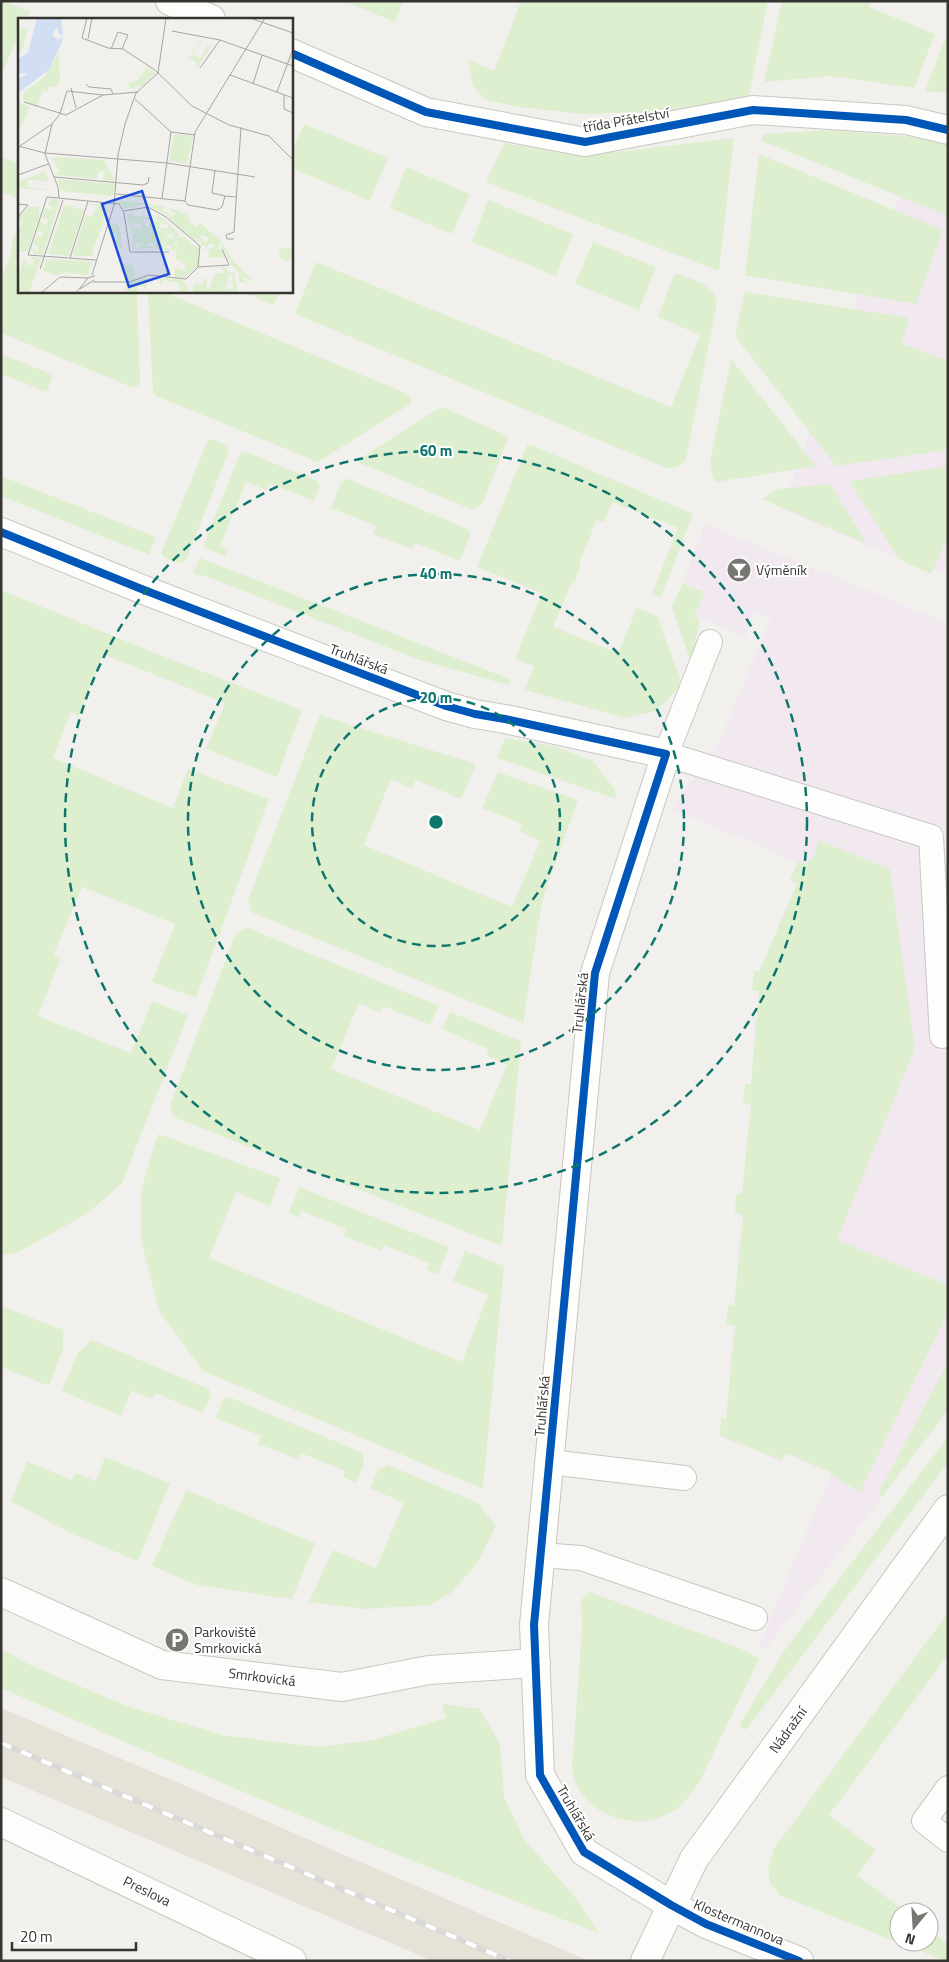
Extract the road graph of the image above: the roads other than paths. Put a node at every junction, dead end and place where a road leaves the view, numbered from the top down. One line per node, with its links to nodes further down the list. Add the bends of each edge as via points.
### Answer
1 (170, 1): 2 (street)
2 (209, 18)
3 (292, 54): 4 (street, třída Přátelství, via 426,112 585,142 753,110 906,120)
4 (948, 130)
5 (1, 532): 7 (street, Truhlářská, via 446,706)
6 (710, 642): 7 (lane, Truhlářská)
7 (666, 754): 8 (lane, Truhlářská, via 930,837); 9 (street, Truhlářská, via 595,972)
8 (942, 1036)
9 (550, 1462): 10 (lane); 12 (street, Truhlářská)
10 (684, 1478)
11 (948, 1509): 19 (street, Nádražní, via 694,1859)
12 (541, 1555): 14 (lane, via 581,1558); 15 (street, Truhlářská, via 534,1625)
13 (1, 1592): 15 (street, Smrkovická, via 162,1665 342,1687 429,1670)
14 (755, 1618)
15 (536, 1663): 19 (street, Truhlářská, via 540,1775 584,1852)
16 (948, 1788): 18 (lane, via 924,1821)
17 (1, 1822): 20 (street, Preslova)
18 (948, 1840)
19 (670, 1905): 21 (street, Nádražní); 22 (street, Klostermannova, via 706,1924)
20 (292, 1961)
21 (645, 1961)
22 (799, 1961)

